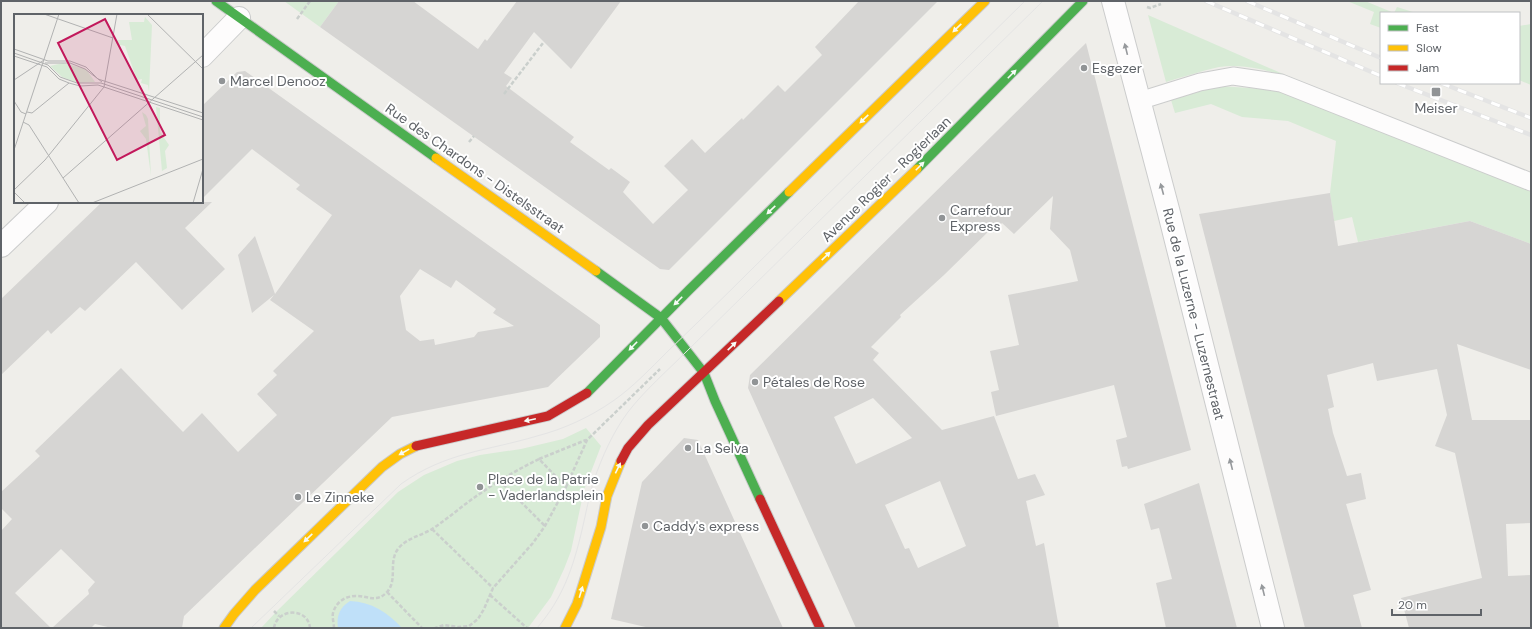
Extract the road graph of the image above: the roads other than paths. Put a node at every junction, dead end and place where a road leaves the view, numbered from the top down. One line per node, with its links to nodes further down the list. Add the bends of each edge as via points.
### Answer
1 (216, 1): 5 (street, Rue des Chardons - Distelsstraat)
2 (985, 1): 11 (street, one-way to 11)
3 (1084, 1): 12 (street, Avenue Rogier - Rogierlaan, one-way to 3, via 915,171)
4 (1113, 1): 7 (street, Rue de la Luzerne - Luzernestraat, one-way to 4)
5 (240, 18): 6 (street); 11 (street, Rue des Chardons - Distelsstraat)
6 (203, 55)
7 (1139, 101): 8 (lane, via 1200,82 1233,76 1281,83); 16 (street, Rue de la Luzerne - Luzernestraat, one-way to 7)
8 (1531, 182)
9 (46, 203): 10 (street)
10 (1, 246)
11 (661, 318): 12 (street, Rue des Chardons - Distelsstraat); 13 (street, one-way to 13, via 589,392 569,405 548,416 419,444 394,458 255,590)
12 (704, 373): 14 (street, one-way to 12, via 577,604 601,527 607,496 628,448 648,425); 15 (street, Rue des Chardons - Distelsstraat)
13 (224, 628)
14 (565, 628)
15 (820, 628)
16 (1273, 628)

